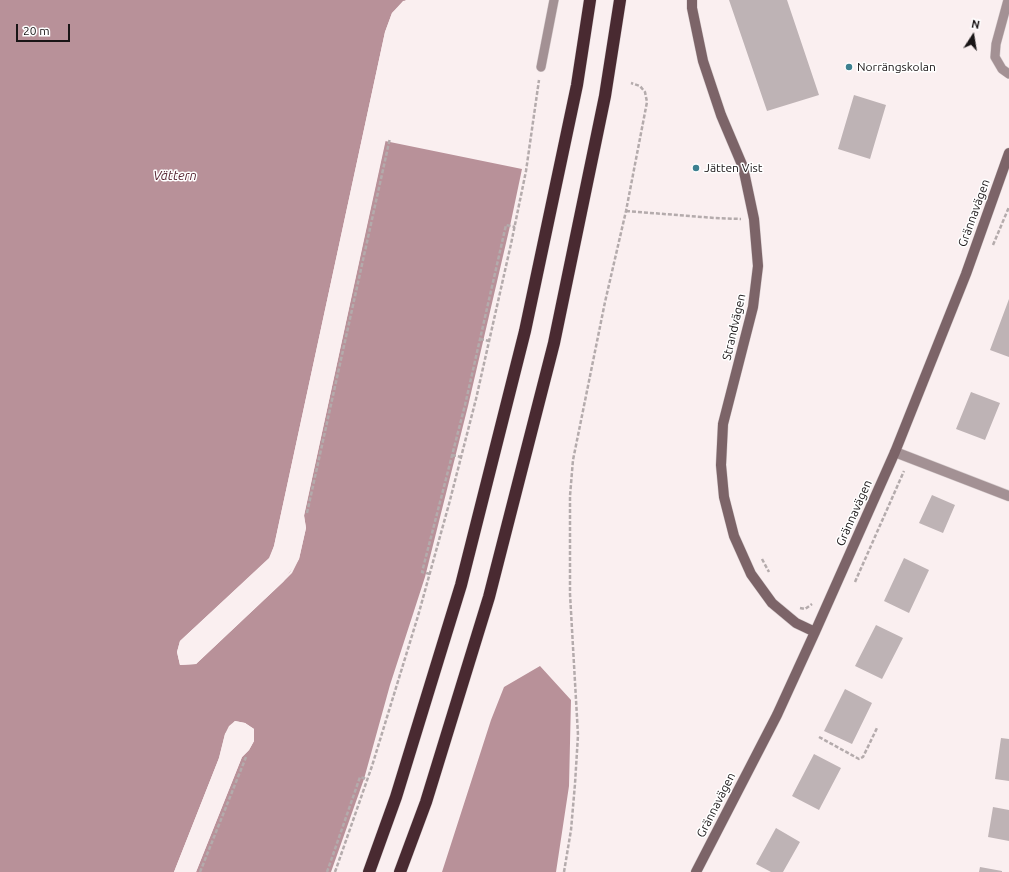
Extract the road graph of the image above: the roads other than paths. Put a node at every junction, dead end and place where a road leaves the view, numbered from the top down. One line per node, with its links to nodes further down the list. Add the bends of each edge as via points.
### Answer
1 (554, 0): 6 (lane)
2 (590, 0): 12 (highway, via 577,84 525,331 461,585 396,797)
3 (620, 0): 13 (highway, via 605,96 552,350 489,597 426,802)
4 (692, 0): 11 (main road, Strandvägen, via 704,61 721,115 743,167 754,219 758,266 753,307 723,424 721,465 724,497 734,536 751,574 772,603 796,623)
5 (1008, 0): 7 (lane, via 995,57 1002,69)
6 (541, 67)
7 (1009, 74)
8 (1009, 153): 9 (main road, Grännavägen, via 966,274)
9 (895, 452): 10 (street); 11 (main road, Grännavägen)
10 (1009, 496)
11 (815, 632): 14 (main road, Grännavägen, via 777,715)
12 (369, 872)
13 (400, 872)
14 (696, 872)

